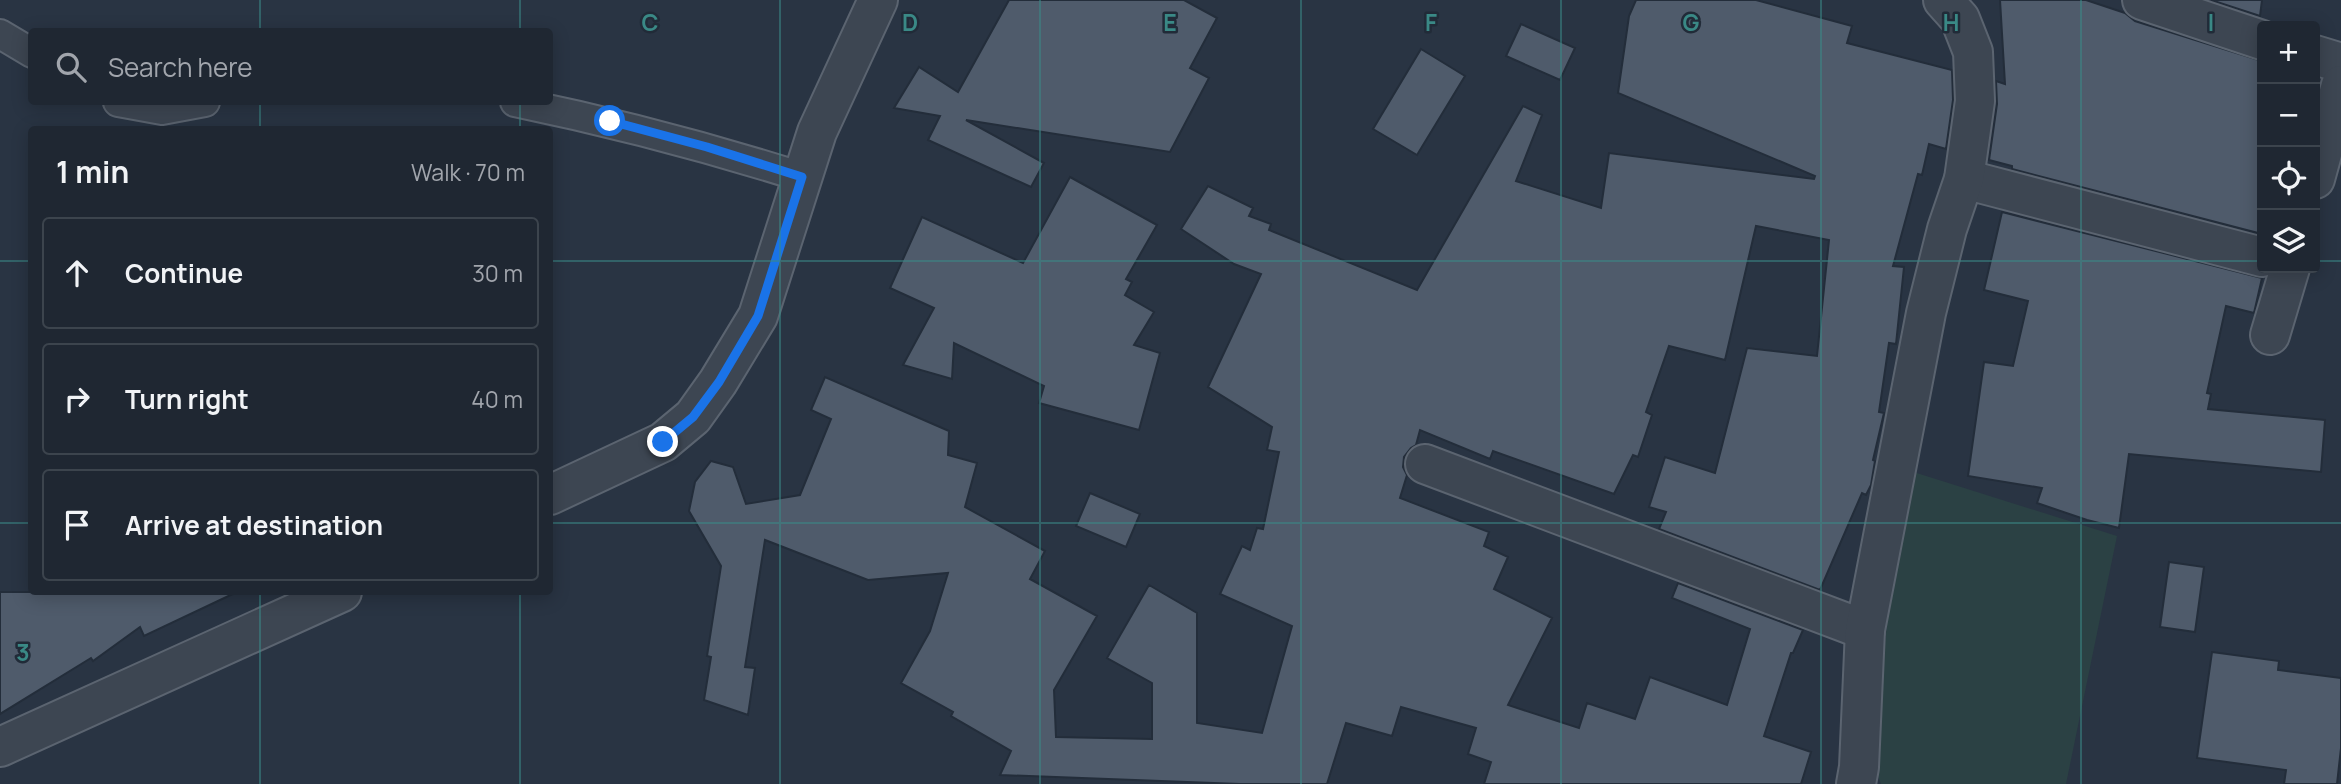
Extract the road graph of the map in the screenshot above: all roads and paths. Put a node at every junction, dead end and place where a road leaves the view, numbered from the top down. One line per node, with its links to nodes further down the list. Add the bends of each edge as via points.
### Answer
1 (878, 0): 14 (street, via 817,132)
2 (1943, 0): 15 (street, via 1960,19 1973,52 1975,101)
3 (2142, 0): 5 (street)
4 (0, 34): 6 (lane)
5 (2257, 38)
6 (28, 51)
7 (2320, 57): 8 (street)
8 (2341, 64)
9 (2341, 85): 13 (street)
10 (134, 105): 11 (lane, via 162,110)
11 (189, 105)
12 (530, 105): 14 (lane, via 610,121)
13 (2320, 161)
14 (802, 177): 20 (street, via 758,316 693,417 663,442)
15 (1964, 178): 16 (street); 22 (street, via 1926,313)
16 (2257, 256)
17 (2289, 273): 18 (street)
18 (2270, 335)
19 (1424, 464): 22 (street)
20 (553, 494)
21 (335, 595): 23 (street)
22 (1864, 630): 24 (street)
23 (0, 747)
24 (1856, 784)

